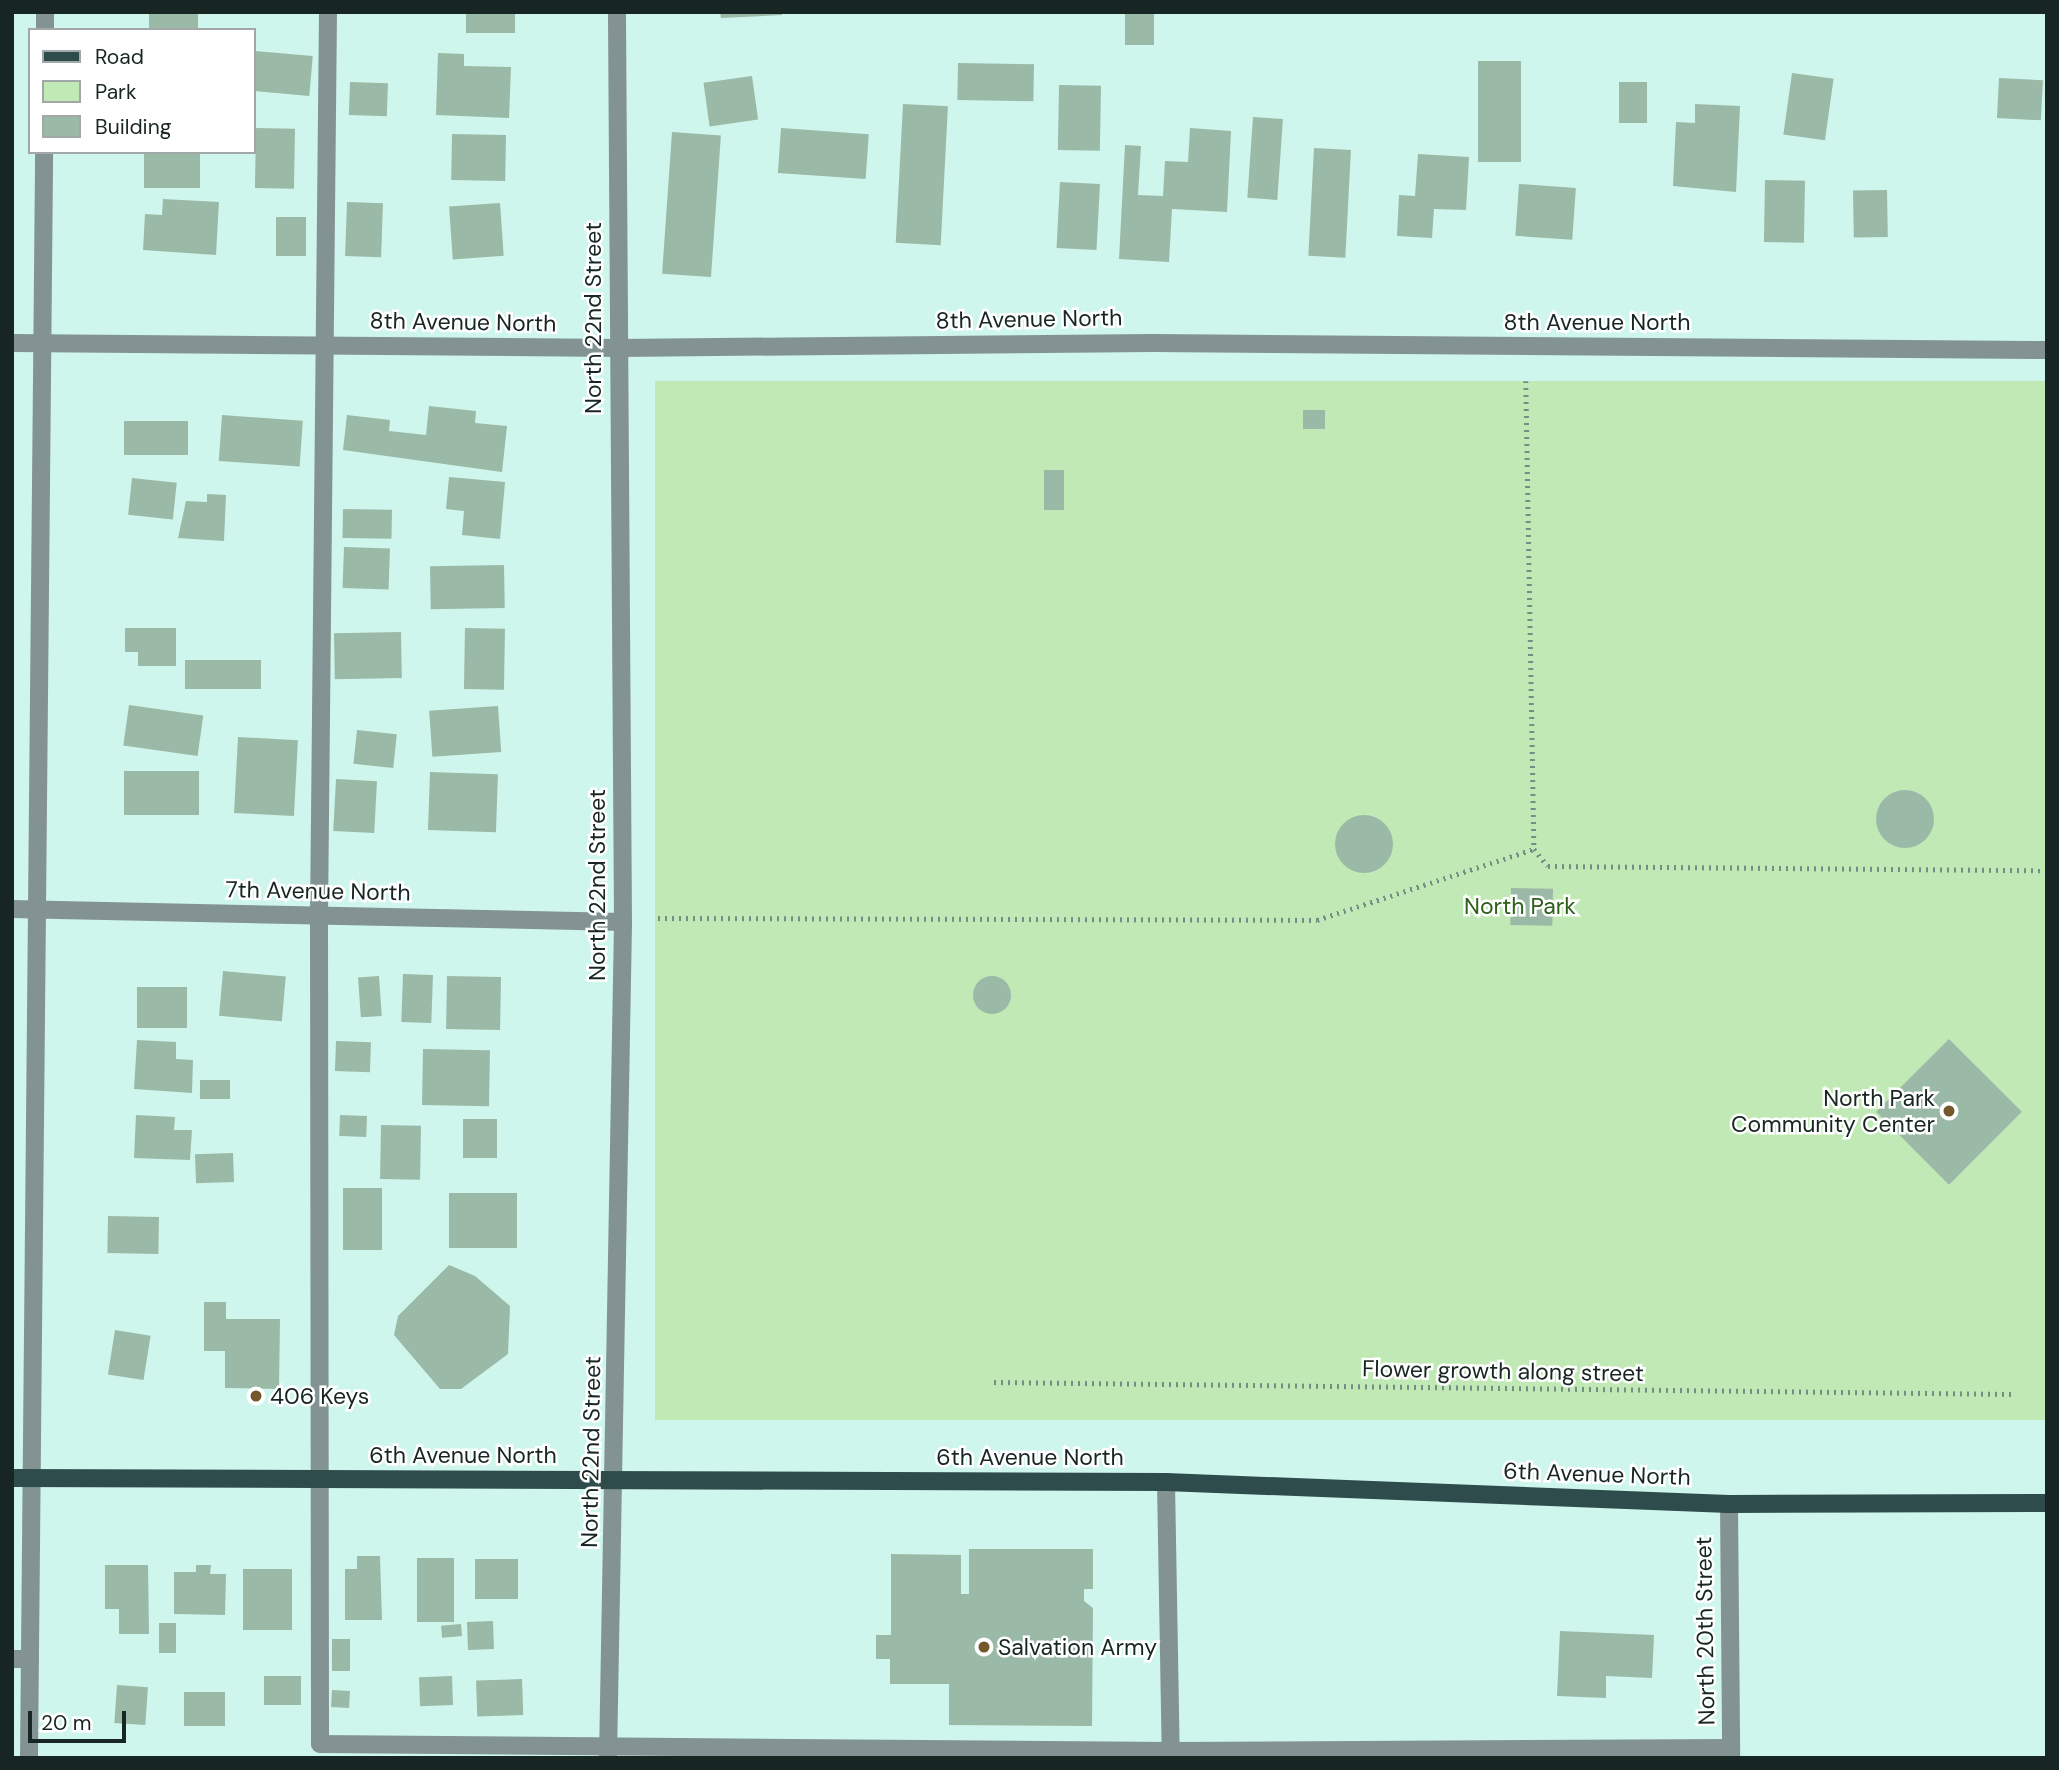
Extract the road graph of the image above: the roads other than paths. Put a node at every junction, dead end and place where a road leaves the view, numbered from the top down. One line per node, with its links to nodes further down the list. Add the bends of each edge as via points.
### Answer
1 (328, 12): 6 (street)
2 (617, 12): 7 (street, North 22nd Street)
3 (44, 154): 5 (street)
4 (12, 342): 5 (street, 8th Avenue North)
5 (42, 343): 6 (street, 8th Avenue North); 10 (street)
6 (323, 345): 7 (street, 8th Avenue North); 11 (street)
7 (618, 348): 8 (street, 8th Avenue North, via 1153,342); 12 (street, North 22nd Street)
8 (2047, 350)
9 (12, 909): 10 (street, 7th Avenue North)
10 (37, 909): 11 (street, 7th Avenue North); 14 (street)
11 (319, 915): 12 (street, 7th Avenue North); 15 (street)
12 (623, 922): 16 (street, North 22nd Street)
13 (12, 1478): 14 (main road, 6th Avenue North)
14 (32, 1478): 15 (main road, 6th Avenue North); 20 (street)
15 (323, 1479): 16 (main road, 6th Avenue North); 21 (street, via 320,1744)
16 (616, 1479): 17 (main road, 6th Avenue North); 21 (street, North 22nd Street)
17 (1166, 1482): 19 (main road, 6th Avenue North); 23 (street)
18 (2047, 1503): 19 (main road, 6th Avenue North)
19 (1729, 1504): 22 (street, North 20th Street)
20 (21, 1659): 24 (street)
21 (608, 1750): 23 (street)
22 (1731, 1753): 23 (street)
23 (1171, 1754)
24 (29, 1758)

